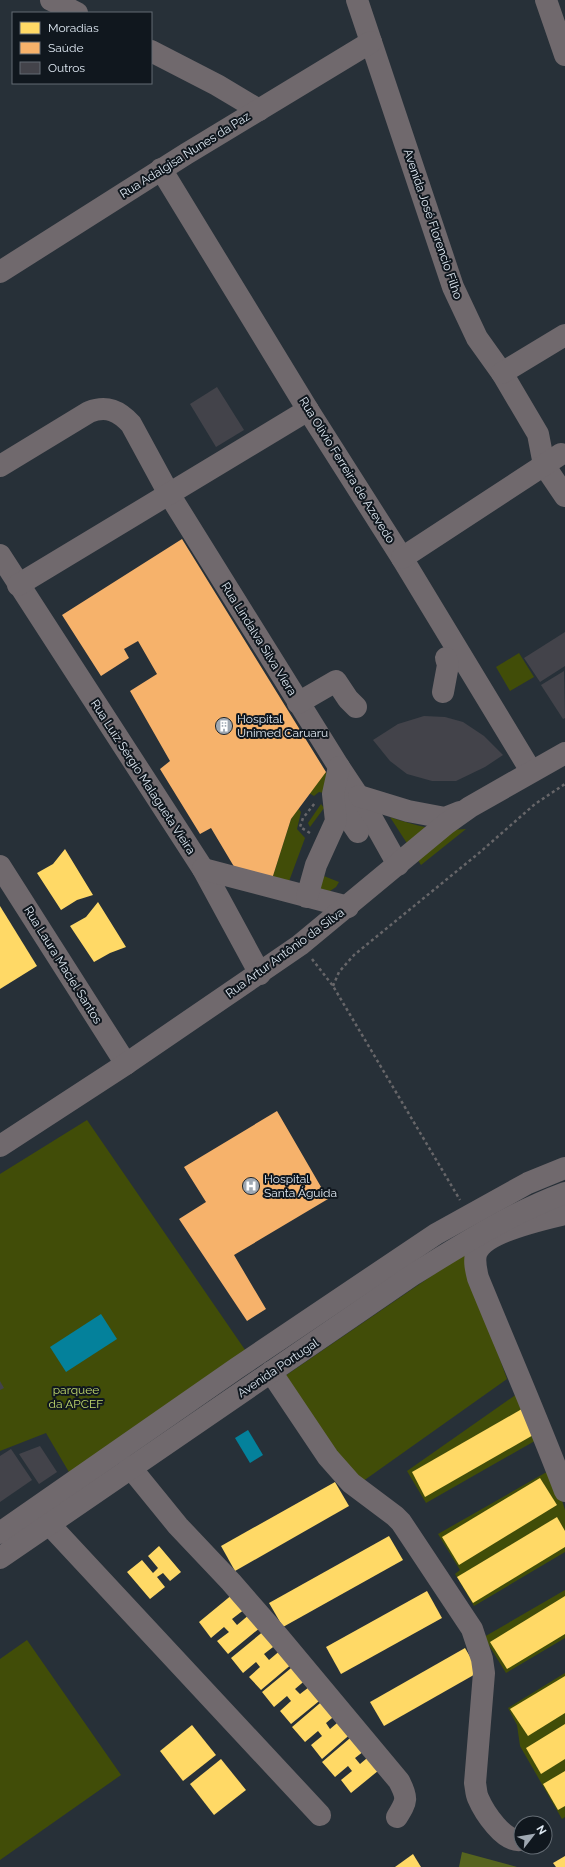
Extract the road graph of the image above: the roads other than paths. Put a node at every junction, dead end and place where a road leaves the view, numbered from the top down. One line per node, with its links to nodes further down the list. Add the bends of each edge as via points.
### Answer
1 (51, 0): 4 (street)
2 (357, 0): 5 (street, Avenida José Florencio Filho)
3 (546, 0): 7 (street)
4 (75, 12)
5 (371, 42): 8 (street, Rua Adalgisa Nunes da Paz); 12 (street, Avenida José Florencio Filho, via 453,287 477,338)
6 (152, 52): 8 (street, via 217,85)
7 (565, 55)
8 (258, 110): 9 (street, Rua Adalgisa Nunes da Paz)
9 (161, 169): 10 (street, Rua Adalgisa Nunes da Paz); 13 (street, Rua Olivio Ferreira de Azevedo)
10 (0, 272)
11 (565, 335): 12 (street)
12 (502, 374): 14 (street, Avenida José Florencio Filho)
13 (308, 410): 16 (street); 19 (street, Rua Olivio Ferreira de Azevedo)
14 (557, 460): 17 (street, Avenida José Florencio Filho); 19 (street)
15 (0, 466): 16 (street, Rua Lindalva Silva Viera, via 89,412 99,408 112,409 131,424)
16 (169, 494): 20 (street); 23 (street, Rua Lindalva Silva Viera)
17 (565, 496)
18 (0, 555): 20 (street, Rua Luiz Sérgio Malagueta Vieira)
19 (402, 558): 27 (street, Rua Olivio Ferreira de Azevedo)
20 (18, 585): 34 (street, Rua Luiz Sérgio Malagueta Vieira)
21 (446, 658): 22 (street, via 448,665)
22 (443, 692)
23 (298, 702): 24 (street, via 336,681); 26 (street, Rua Lindalva Silva Viera)
24 (356, 707)
25 (565, 753): 27 (street, Rua Artur Antônio da Silva)
26 (339, 767): 28 (street); 29 (street, Rua Lindalva Silva Viera)
27 (531, 771): 30 (street, Rua Artur Antônio da Silva)
28 (333, 794): 31 (street); 35 (street, via 336,821 316,865)
29 (359, 796): 30 (street, via 408,811 445,818); 32 (street, Rua Lindalva Silva Viera)
30 (470, 807): 32 (street, Rua Artur Antônio da Silva)
31 (358, 832)
32 (398, 865): 36 (street, Rua Artur Antônio da Silva)
33 (0, 866): 38 (street, Rua Laura Maciel Santos)
34 (203, 870): 35 (street); 37 (street, Rua Luiz Sérgio Malagueta Vieira)
35 (307, 897): 36 (street)
36 (348, 907): 37 (street, Rua Artur Antônio da Silva)
37 (260, 974): 38 (street, Rua Artur Antônio da Silva)
38 (126, 1064): 39 (street, Rua Artur Antônio da Silva)
39 (0, 1146)
40 (565, 1170): 47 (street, Avenida Portugal, via 528,1183 475,1211 404,1255)
41 (565, 1192): 43 (street, Avenida Portugal, via 519,1212 475,1236 414,1274)
42 (565, 1214): 45 (street, via 489,1239 476,1253 475,1262 478,1278)
43 (271, 1372): 44 (street, Avenida Portugal); 51 (street, via 328,1457 351,1483 401,1522 472,1629 484,1673 475,1783 478,1798 488,1816)
44 (130, 1467): 46 (street, Avenida Portugal); 50 (street, via 178,1526 297,1658 399,1781 406,1795 404,1806)
45 (565, 1491)
46 (48, 1523): 48 (street, Avenida Portugal); 49 (street)
47 (0, 1533)
48 (0, 1558)
49 (320, 1815)
50 (397, 1817)
51 (513, 1840)

